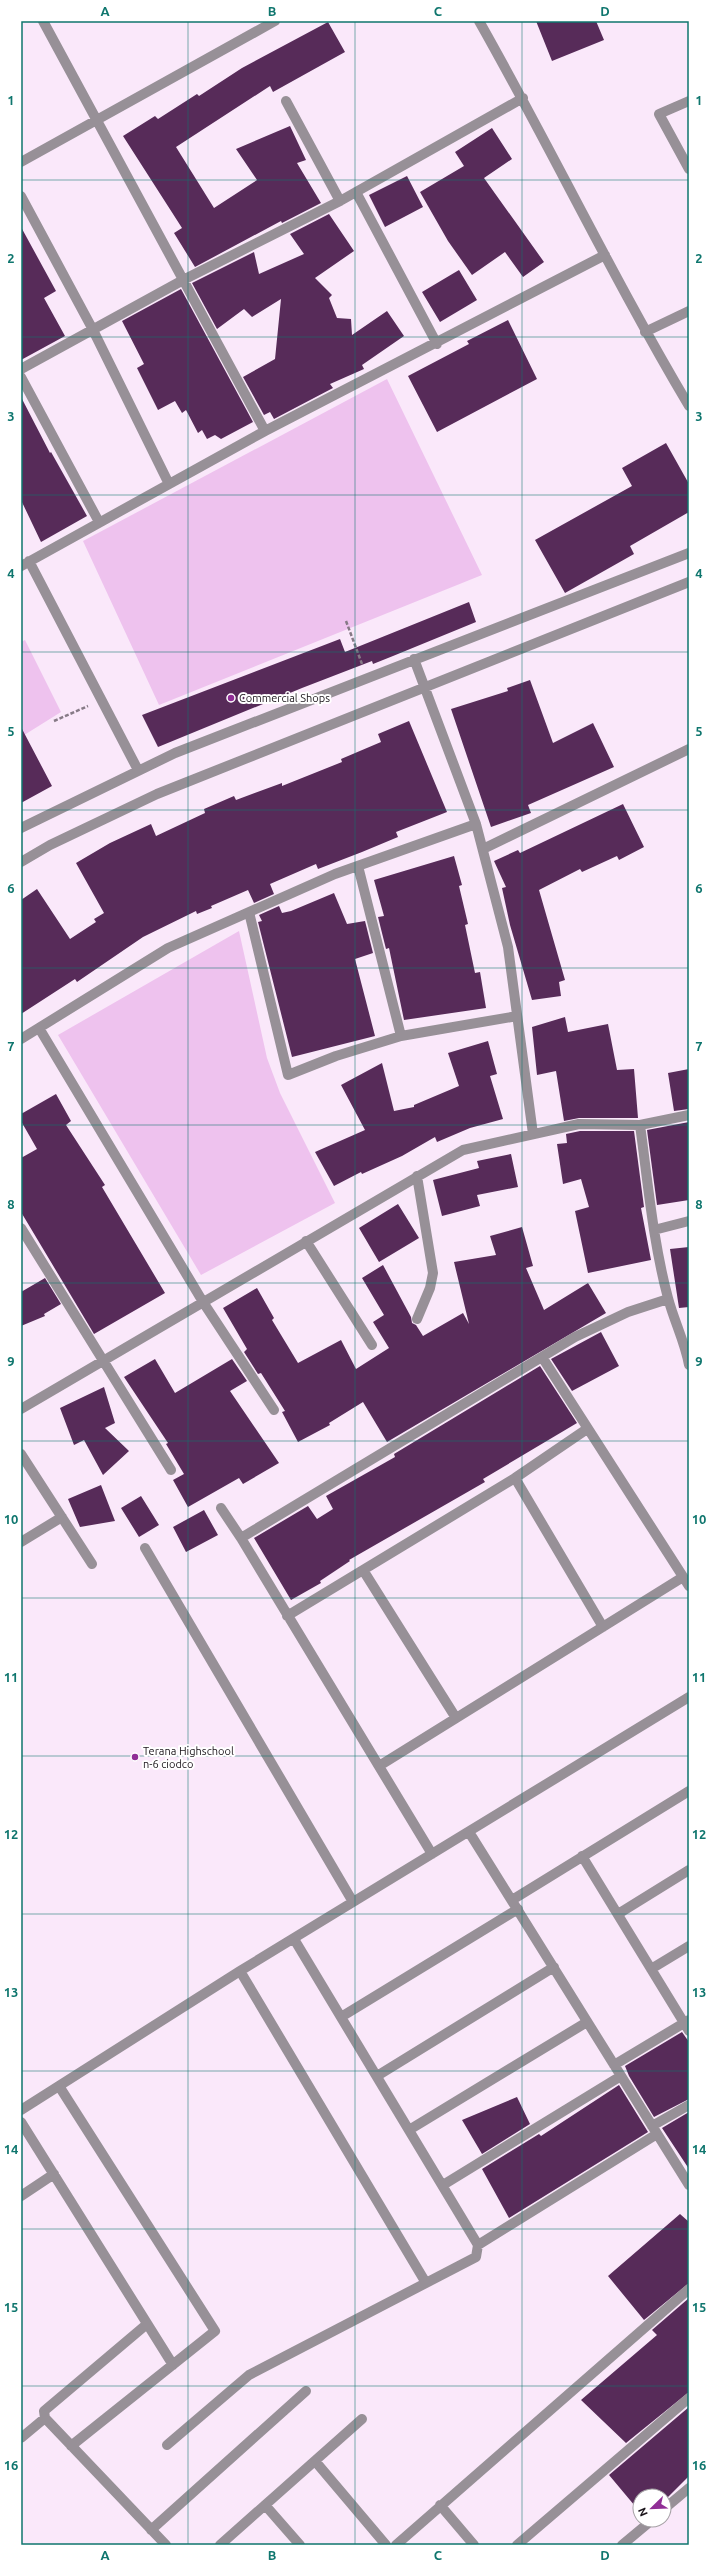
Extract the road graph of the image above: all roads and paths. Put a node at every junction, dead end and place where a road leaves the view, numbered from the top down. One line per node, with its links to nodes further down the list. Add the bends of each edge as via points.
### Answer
1 (43, 21): 7 (street)
2 (275, 21): 7 (street)
3 (479, 21): 4 (street)
4 (523, 98): 10 (street); 13 (street)
5 (286, 101): 12 (street)
6 (689, 101): 9 (street, via 659,114)
7 (97, 120): 8 (street); 14 (street)
8 (21, 162)
9 (689, 169)
10 (356, 192): 12 (street); 18 (street)
11 (21, 196): 16 (street)
12 (340, 201): 14 (street)
13 (605, 255): 17 (street); 18 (street)
14 (184, 279): 16 (street); 22 (street)
15 (689, 311): 17 (street)
16 (92, 328): 19 (street); 23 (street)
17 (645, 332): 21 (street)
18 (437, 344): 22 (street)
19 (21, 369)
20 (21, 377): 24 (street)
21 (689, 406)
22 (265, 431): 23 (street)
23 (169, 484): 24 (street)
24 (99, 522): 26 (street)
25 (689, 553): 29 (street)
26 (25, 564): 32 (street)
27 (689, 582): 31 (street)
28 (346, 621): 30 (path)
29 (414, 660): 30 (street); 31 (street)
30 (368, 678): 35 (street)
31 (424, 687): 36 (street); 39 (street, via 157,794 50,844)
32 (102, 700): 33 (path); 35 (street)
33 (54, 721)
34 (689, 749): 38 (street)
35 (138, 770): 37 (street)
36 (476, 824): 38 (street); 40 (street)
37 (21, 828)
38 (483, 849): 42 (street, via 508,947)
39 (21, 862)
40 (358, 866): 41 (street); 44 (street)
41 (249, 912): 43 (street, via 168,948); 44 (street, via 288,1075 336,1056)
42 (517, 1016): 44 (street); 48 (street)
43 (39, 1028): 45 (street); 55 (street)
44 (401, 1036)
45 (21, 1039)
46 (689, 1115): 47 (street)
47 (640, 1125): 48 (street, via 579,1124); 52 (street)
48 (534, 1134): 49 (street, via 463,1150)
49 (417, 1176): 53 (street); 56 (street, via 433,1273 430,1288)
50 (689, 1221): 52 (street)
51 (21, 1228): 60 (street)
52 (654, 1230): 54 (street)
53 (306, 1241): 55 (street); 57 (street)
54 (668, 1299): 58 (street); 59 (street, via 628,1312 575,1337)
55 (203, 1302): 60 (street); 63 (street)
56 (417, 1319)
57 (372, 1345)
58 (687, 1346): 61 (street)
59 (542, 1357): 64 (street); 70 (street)
60 (102, 1361): 62 (street); 66 (street)
61 (689, 1365)
62 (21, 1409)
63 (274, 1410)
64 (587, 1429): 67 (street); 75 (street)
65 (21, 1454): 69 (street)
66 (171, 1470)
67 (515, 1478): 74 (street); 78 (street)
68 (221, 1508): 70 (street)
69 (62, 1517): 71 (street); 73 (street)
70 (241, 1538): 77 (street)
71 (21, 1542)
72 (145, 1548): 88 (street)
73 (92, 1564)
74 (363, 1570): 77 (street); 80 (street)
75 (683, 1577): 76 (street); 78 (street)
76 (689, 1586)
77 (287, 1616): 81 (street)
78 (603, 1627): 80 (street)
79 (689, 1697): 83 (street)
80 (456, 1718): 81 (street)
81 (379, 1766): 84 (street)
82 (689, 1791): 85 (street)
83 (469, 1832): 84 (street); 87 (street)
84 (432, 1854): 88 (street)
85 (582, 1856): 87 (street); 90 (street)
86 (689, 1870): 90 (street)
87 (512, 1900): 89 (street)
88 (353, 1902): 91 (street)
89 (518, 1909): 93 (street); 96 (street)
90 (618, 1914): 94 (street)
91 (294, 1938): 95 (street); 96 (street)
92 (689, 1946): 94 (street)
93 (554, 1967): 97 (street); 100 (street)
94 (651, 1969): 98 (street)
95 (240, 1971): 102 (street); 113 (street)
96 (341, 2017): 100 (street)
97 (587, 2022): 99 (street); 106 (street)
98 (687, 2025): 99 (street)
99 (614, 2065): 101 (street)
100 (377, 2076): 106 (street)
101 (621, 2076): 107 (street); 110 (street)
102 (59, 2086): 104 (street); 116 (street, via 215,2331)
103 (689, 2105): 107 (street)
104 (21, 2110)
105 (21, 2122): 108 (street)
106 (409, 2130): 110 (street)
107 (655, 2130): 109 (street); 112 (street)
108 (54, 2174): 111 (street); 115 (street)
109 (689, 2185)
110 (442, 2186): 112 (street)
111 (21, 2196)
112 (478, 2245): 113 (street, via 476,2257)
113 (426, 2283): 122 (street, via 249,2375)
114 (689, 2289): 128 (street)
115 (147, 2324): 116 (street); 119 (street, via 44,2410)
116 (173, 2364): 123 (street)
117 (306, 2391): 130 (street)
118 (689, 2398): 137 (street)
119 (45, 2418): 121 (street); 123 (street)
120 (362, 2419): 124 (street)
121 (21, 2438)
122 (167, 2444)
123 (71, 2446): 130 (street)
124 (315, 2461): 127 (street); 134 (street)
125 (688, 2491): 126 (street)
126 (672, 2504)
127 (265, 2505): 132 (street); 133 (street)
128 (440, 2505): 135 (street); 136 (street)
129 (642, 2528): 138 (street)
130 (151, 2530): 131 (street)
131 (166, 2545)
132 (220, 2545)
133 (300, 2545)
134 (386, 2545)
135 (396, 2545)
136 (474, 2545)
137 (517, 2545)
138 (622, 2545)

